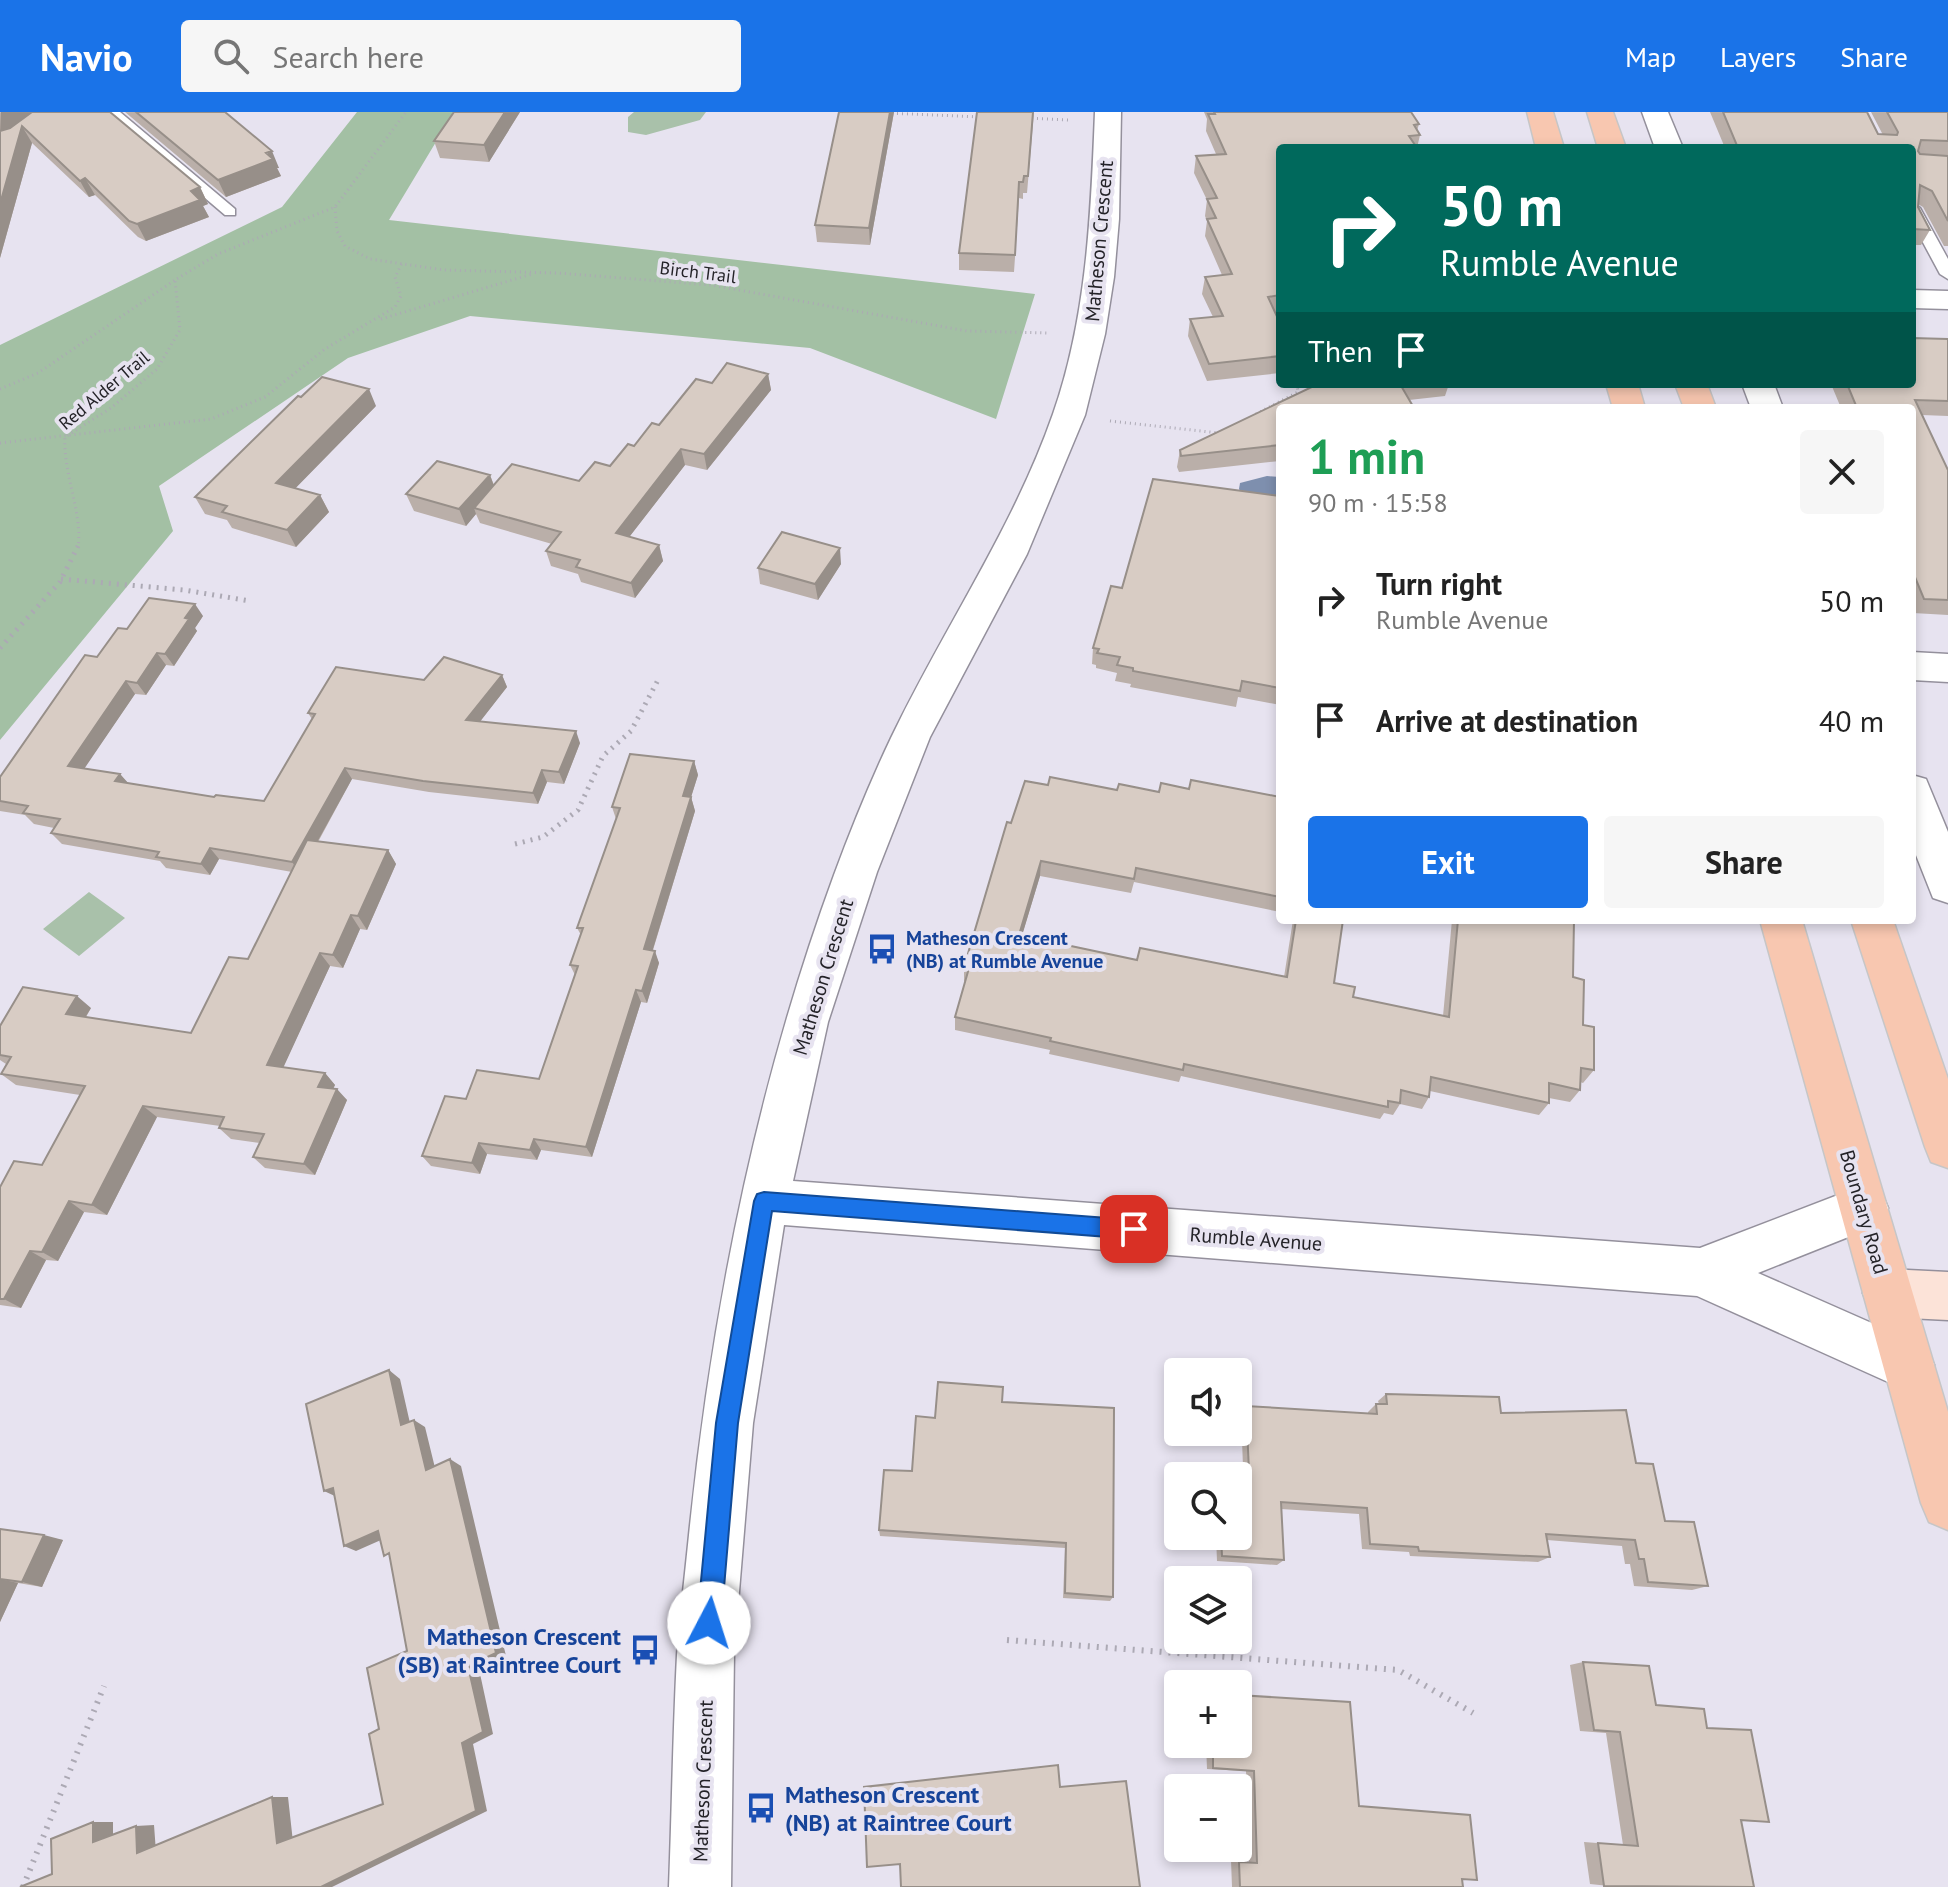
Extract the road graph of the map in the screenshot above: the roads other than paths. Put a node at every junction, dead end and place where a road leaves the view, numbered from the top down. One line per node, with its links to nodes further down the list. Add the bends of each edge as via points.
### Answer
1 (111, 112): 9 (lane)
2 (1540, 112): 6 (main road)
3 (1600, 112): 7 (main road)
4 (1655, 112): 8 (street)
5 (1091, 116): 21 (street, Matheson Crescent, via 1105,219 1090,334 1069,415 1015,540 911,737 856,872 806,1022)
6 (1549, 144)
7 (1611, 144)
8 (1667, 144)
9 (230, 212)
10 (1916, 215): 11 (lane)
11 (1948, 274)
12 (1916, 299): 13 (street)
13 (1948, 300)
14 (1916, 666): 15 (street)
15 (1948, 668)
16 (1916, 801): 17 (street)
17 (1948, 886)
18 (1782, 924): 22 (main road, Boundary Road)
19 (1873, 924): 20 (main road)
20 (1948, 1147)
21 (764, 1201): 23 (street, Rumble Avenue); 28 (street, Matheson Crescent, via 727,1423 706,1652)
22 (1864, 1208): 23 (street, Rumble Avenue); 24 (main road, Boundary Road)
23 (1700, 1272): 26 (street, Rumble Avenue)
24 (1888, 1293): 25 (street); 26 (main road, Boundary Road)
25 (1948, 1296)
26 (1908, 1365): 27 (main road, Boundary Road)
27 (1948, 1503)
28 (700, 1887)

